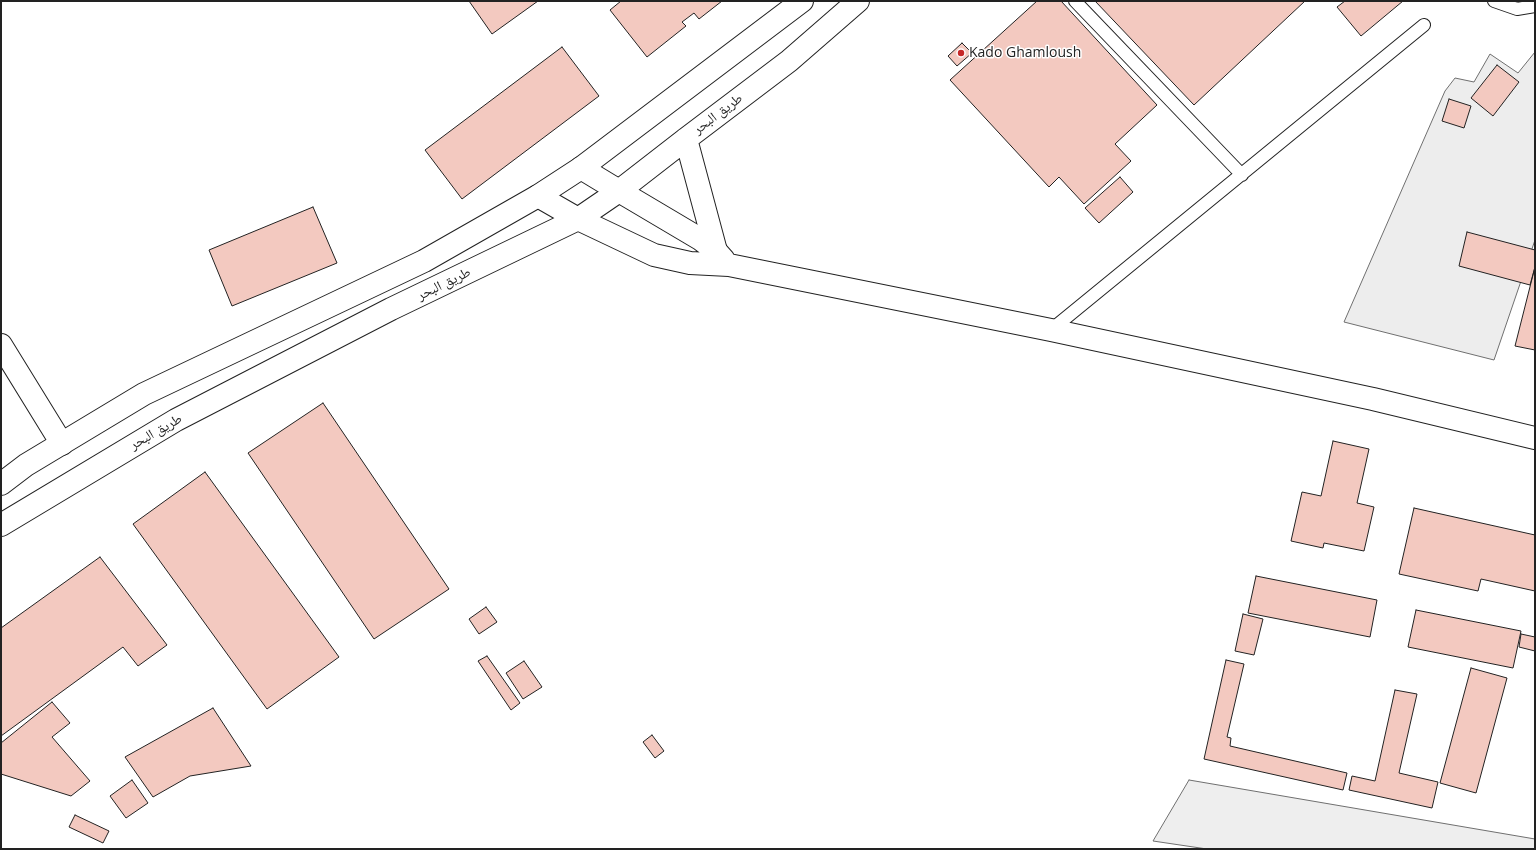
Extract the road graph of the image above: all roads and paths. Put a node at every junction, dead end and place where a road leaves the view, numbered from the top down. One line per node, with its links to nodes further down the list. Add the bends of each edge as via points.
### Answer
1 (802, 1): 8 (main road)
2 (858, 1): 7 (main road, طريق البحر, via 789,61)
3 (1075, 1): 9 (lane)
4 (1494, 1): 5 (lane, via 1516,9)
5 (1535, 6)
6 (1424, 25): 9 (lane)
7 (686, 139): 10 (main road, طريق البحر); 13 (main road)
8 (581, 168): 10 (main road); 11 (main road)
9 (1242, 175): 14 (lane)
10 (619, 191): 12 (main road, طريق البحر); 13 (main road, via 700,238)
11 (538, 196): 12 (main road); 17 (main road, via 424,261 144,394)
12 (578, 219): 13 (main road, via 654,255 690,263); 19 (main road, طريق البحر, via 391,309 176,420)
13 (722, 258): 14 (main road)
14 (1051, 330): 16 (main road, via 1373,399)
15 (1, 345): 17 (main road)
16 (1535, 438)
17 (62, 444): 18 (main road, via 26,465)
18 (1, 484)
19 (1, 524)

